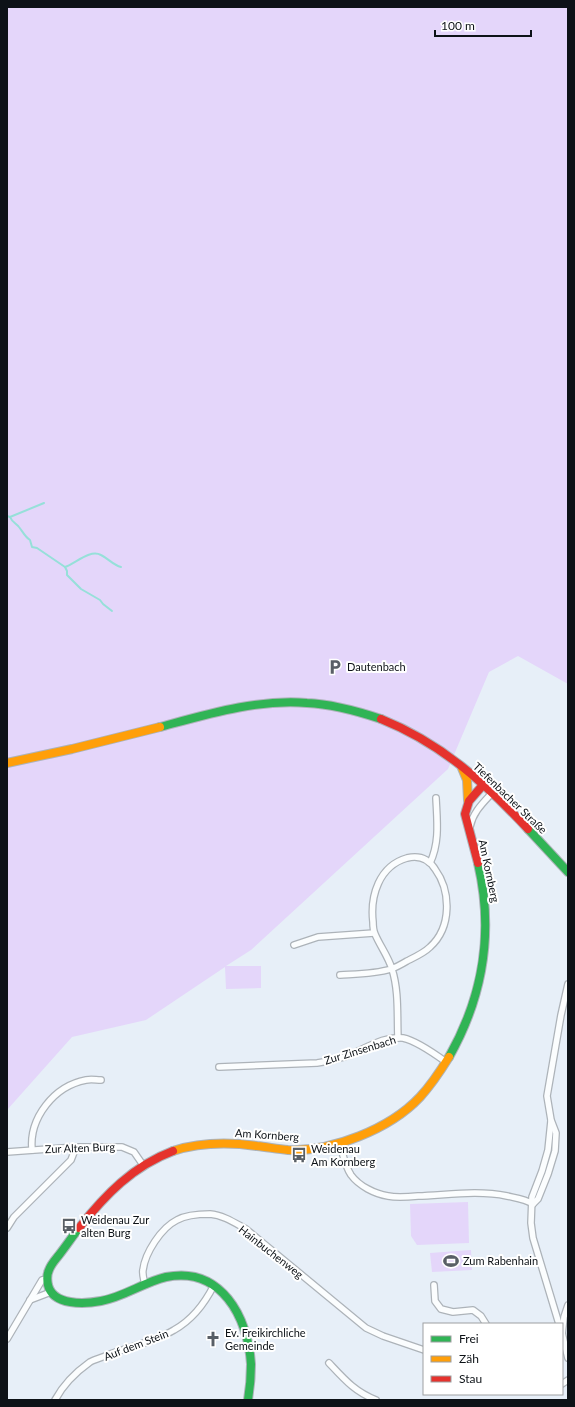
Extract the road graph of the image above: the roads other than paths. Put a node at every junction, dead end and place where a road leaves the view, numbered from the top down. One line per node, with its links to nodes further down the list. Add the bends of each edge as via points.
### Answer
1 (7, 763): 2 (street, Tiefenbacher Straße, via 212,713 287,702 344,709 389,722 434,746)
2 (461, 766): 3 (street, Tiefenbacher Straße); 6 (street, Am Kornberg, via 467,780)
3 (483, 785): 4 (street, Tiefenbacher Straße); 6 (street)
4 (492, 793): 7 (street, Am Kornberg, via 475,813); 9 (street, Tiefenbacher Straße)
5 (436, 798): 8 (street, via 436,848)
6 (468, 800): 7 (street, Am Kornberg, via 465,814)
7 (469, 831): 16 (street, Am Kornberg, via 483,888 486,928 484,956 472,1008 464,1030)
8 (430, 863): 10 (street, via 422,857 406,858 383,876 376,886 373,899); 12 (street, via 444,886 446,919 440,934 431,946)
9 (568, 872)
10 (374, 933): 11 (street, via 318,936); 12 (street)
11 (294, 945)
12 (392, 969): 13 (street, via 370,974); 15 (street, via 397,990)
13 (340, 975)
14 (568, 984): 24 (street, via 548,1096 552,1120 548,1150 532,1197)
15 (398, 1038): 16 (street, Zur Zinsenbach, via 405,1038); 17 (street, Zur Zinsenbach, via 382,1041 330,1061)
16 (446, 1062): 19 (street, Am Kornberg, via 421,1096 398,1114 372,1130)
17 (219, 1067)
18 (101, 1080): 21 (street, Zur Alten Burg, via 80,1082 53,1097 37,1119 31,1139)
19 (340, 1144): 23 (street, Am Kornberg, via 289,1150 225,1144 194,1145 167,1153); 24 (street, via 351,1175 373,1192 406,1197 494,1194)
20 (76, 1148): 21 (street, Zur Alten Burg); 23 (street, Zur Alten Burg, via 122,1147 134,1152); 26 (street, via 72,1160)
21 (32, 1150): 22 (street, Zur Alten Burg)
22 (7, 1152)
23 (144, 1165): 28 (street, Am Kornberg, via 114,1188 86,1219 53,1264)
24 (533, 1204): 36 (street, via 533,1238)
25 (7, 1216): 26 (street)
26 (15, 1216): 27 (street)
27 (7, 1228)
28 (47, 1279): 32 (street); 33 (street, Am Kornberg, via 42,1280)
29 (145, 1285): 30 (street, via 166,1277 185,1275 201,1278); 32 (street, via 112,1299 91,1302 67,1301); 40 (street, Hainbuchenweg, via 143,1271 148,1251 163,1232 176,1220 192,1215 210,1214 246,1229 366,1328)
30 (214, 1285): 43 (street, Auf dem Stein, via 199,1309 175,1330 91,1361 75,1374); 44 (street, via 225,1293 234,1307 247,1338 250,1358)
31 (434, 1285): 35 (street, via 435,1301 441,1309 452,1312 473,1310)
32 (51, 1292): 33 (street)
33 (30, 1300): 38 (street, Am Kornberg)
34 (568, 1305): 37 (street)
35 (485, 1323)
36 (559, 1323)
37 (563, 1326)
38 (7, 1338)
39 (563, 1338): 41 (street)
40 (423, 1350)
41 (568, 1358)
42 (329, 1363): 45 (street, via 349,1384 363,1395)
43 (55, 1400)
44 (248, 1400)
45 (376, 1400)

